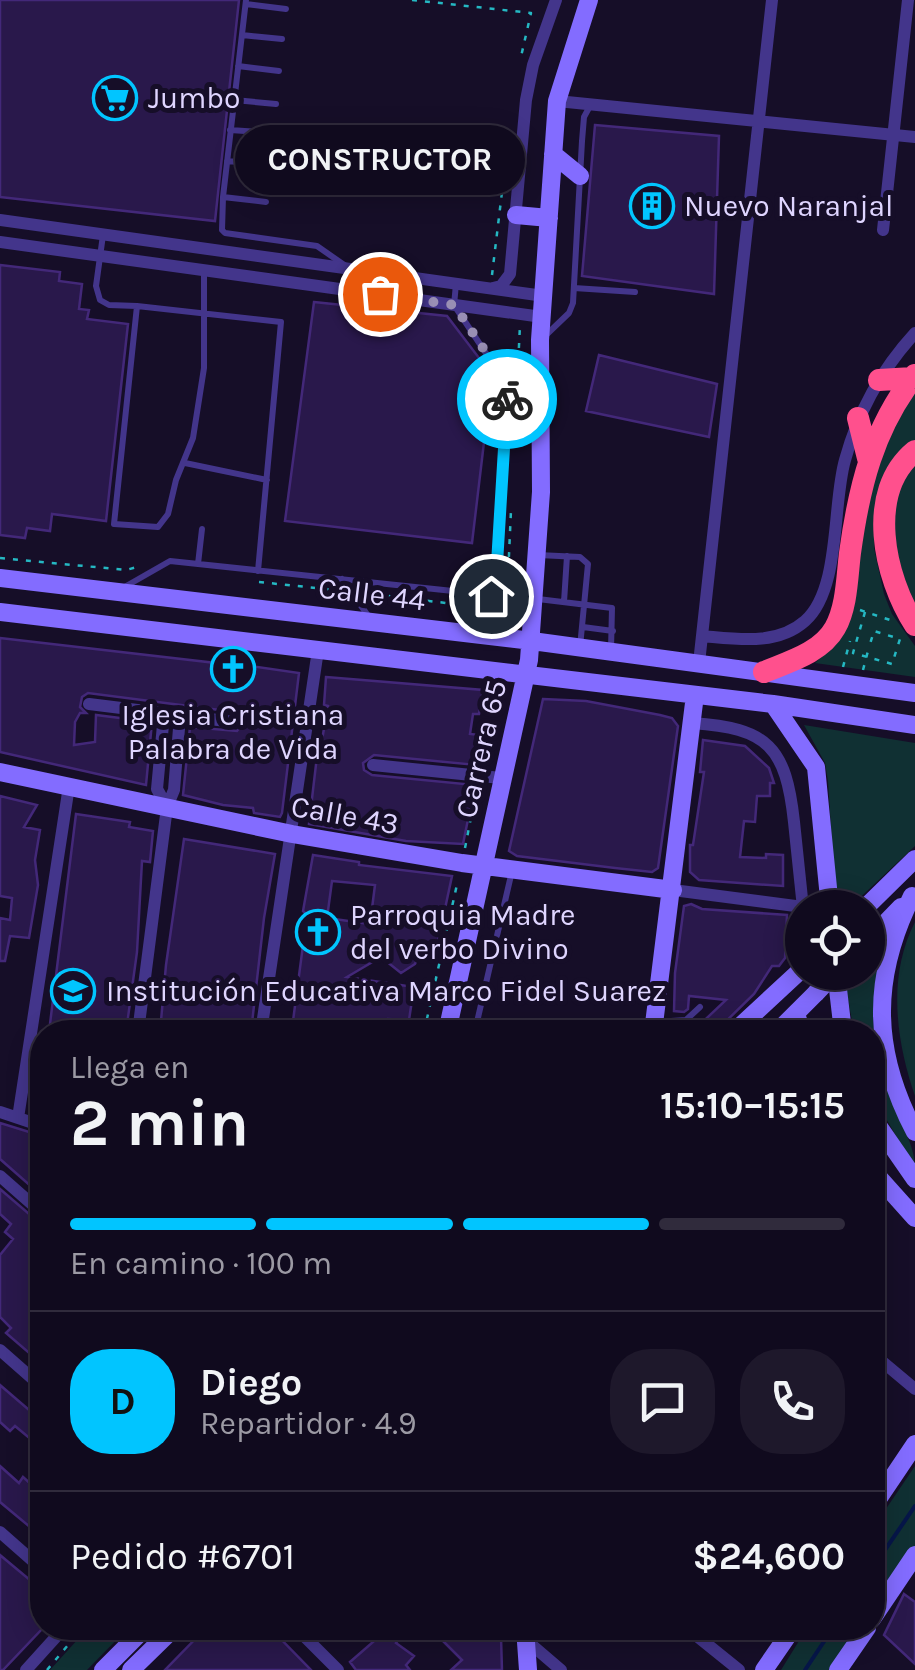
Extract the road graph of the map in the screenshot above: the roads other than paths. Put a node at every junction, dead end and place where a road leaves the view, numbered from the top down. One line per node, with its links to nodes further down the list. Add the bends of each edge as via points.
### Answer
1 (556, 0): 26 (street, via 530,82)
2 (588, 0): 12 (main road, Carrera 65)
3 (772, 0): 15 (street)
4 (908, 0): 18 (street)
5 (246, 2): 6 (lane); 7 (lane)
6 (286, 9)
7 (242, 35): 8 (lane); 9 (lane)
8 (282, 39)
9 (238, 66): 10 (lane); 11 (lane)
10 (279, 71)
11 (234, 100): 13 (lane); 16 (lane)
12 (557, 101): 14 (street); 20 (main road, Carrera 65)
13 (276, 104)
14 (590, 104): 15 (street); 23 (lane)
15 (761, 121): 18 (street); 72 (street)
16 (230, 130): 17 (lane); 21 (lane)
17 (274, 133)
18 (893, 134): 19 (street); 29 (street)
19 (915, 136)
20 (553, 154): 23 (main road); 27 (main road, Carrera 65)
21 (227, 161): 22 (lane); 24 (lane)
22 (271, 165)
23 (580, 176): 37 (lane)
24 (222, 197): 25 (lane); 33 (lane, via 225,234 317,246)
25 (266, 202)
26 (516, 214): 27 (main road); 36 (street, via 510,274)
27 (549, 218): 40 (main road, Carrera 65)
28 (0, 220): 30 (street)
29 (883, 230)
30 (103, 234): 32 (lane); 33 (street)
31 (0, 242): 32 (street)
32 (100, 256): 34 (street); 42 (lane, via 100,300)
33 (350, 269): 35 (street); 38 (lane)
34 (204, 270): 38 (street); 43 (lane)
35 (456, 284): 36 (street); 41 (lane)
36 (491, 288): 40 (street)
37 (574, 288): 39 (lane); 46 (lane, via 569,313)
38 (350, 290): 41 (street)
39 (635, 292)
40 (544, 296): 44 (main road, Carrera 65)
41 (454, 305): 44 (street); 62 (lane, via 507,391)
42 (137, 306): 43 (lane); 52 (lane, via 114,524 158,527)
43 (204, 311): 52 (lane, via 202,386); 53 (lane, via 281,322)
44 (542, 317): 46 (main road, Carrera 65)
45 (915, 334): 48 (street)
46 (540, 340): 55 (main road, Carrera 65)
47 (914, 376): 48 (highway); 51 (highway)
48 (879, 380): 49 (street)
49 (858, 418): 51 (highway); 72 (street, via 818,608 803,624 767,639)
50 (915, 450): 68 (highway, via 894,479 884,525)
51 (868, 458): 78 (highway, via 835,628 816,648)
52 (184, 463): 53 (lane)
53 (268, 480): 58 (lane)
54 (202, 528): 57 (lane)
55 (537, 555): 56 (lane); 63 (main road, Carrera 65)
56 (568, 556): 64 (lane); 65 (lane, via 586,558)
57 (198, 564): 58 (lane); 61 (lane, via 170,561)
58 (258, 571): 60 (lane)
59 (0, 578): 61 (main road, Calle 44)
60 (342, 579): 62 (lane); 67 (lane)
61 (116, 592): 67 (main road, Calle 44)
62 (491, 596): 71 (lane)
63 (534, 599): 64 (lane); 73 (main road, Carrera 65)
64 (564, 602): 65 (lane)
65 (586, 604): 69 (lane); 70 (lane, via 612,608)
66 (0, 612): 75 (main road, Calle 44)
67 (373, 622): 71 (main road, Calle 44)
68 (907, 624)
69 (583, 626): 70 (lane); 74 (lane)
70 (613, 630): 76 (lane)
71 (481, 635): 73 (main road, Calle 44)
72 (702, 636): 77 (street)
73 (532, 640): 74 (main road, Calle 44); 79 (main road, Carrera 65)
74 (580, 647): 76 (main road, Calle 44)
75 (318, 650): 79 (main road, Calle 44); 94 (street)
76 (611, 652): 77 (main road, Calle 44)
77 (699, 664): 78 (main road, Calle 44)
78 (764, 672): 80 (main road, Calle 44)
79 (526, 676): 81 (main road, Calle 44); 91 (main road, Carrera 65)
80 (915, 694)
81 (695, 695): 83 (main road, Calle 44); 87 (main road)
82 (89, 704): 84 (street)
83 (773, 704): 88 (main road, Calle 44); 100 (main road, via 819,778)
84 (164, 714): 85 (street); 93 (street, via 158,789)
85 (180, 716): 86 (street); 93 (street)
86 (234, 722)
87 (692, 723): 98 (main road); 99 (street, via 750,733 786,771)
88 (915, 725)
89 (373, 765): 91 (street)
90 (0, 772): 92 (main road, Calle 43)
91 (501, 778): 96 (main road, Carrera 65)
92 (69, 786): 93 (main road, Calle 43); 110 (street)
93 (167, 807): 94 (main road, Calle 43); 111 (street)
94 (292, 834): 96 (main road, Calle 43); 112 (street)
95 (915, 859): 101 (main road)
96 (483, 866): 97 (main road, Calle 43); 113 (main road, Carrera 65)
97 (512, 870): 98 (main road, Calle 43); 114 (lane)
98 (673, 890): 103 (street, Calle 43); 115 (main road)
99 (801, 890)
100 (828, 890)
101 (884, 890)
102 (913, 894): 104 (main road); 121 (main road, via 883,976)
103 (785, 905)
104 (885, 923)
105 (785, 985): 117 (main road)
106 (820, 990): 109 (main road, bridge)
107 (838, 990): 120 (main road)
108 (700, 1008): 116 (lane)
109 (796, 1014): 118 (main road); 119 (main road)
110 (33, 1020)
111 (140, 1020)
112 (263, 1020)
113 (450, 1020)
114 (477, 1020)
115 (655, 1020)
116 (686, 1020)
117 (747, 1020)
118 (790, 1020)
119 (798, 1020)
120 (841, 1020)
121 (883, 1020)
122 (30, 1040): 125 (street)
123 (885, 1041): 127 (main road, via 888,1068)
124 (0, 1112): 125 (street)
125 (18, 1118): 126 (street)
126 (30, 1122)
127 (915, 1132)
128 (885, 1136): 130 (main road)
129 (0, 1176): 132 (street)
130 (915, 1179)
131 (885, 1185): 133 (main road)
132 (30, 1202)
133 (915, 1218)
134 (0, 1350): 136 (street)
135 (885, 1364): 137 (street)
136 (30, 1377)
137 (915, 1389)
138 (915, 1444): 139 (main road)
139 (885, 1486)
140 (0, 1532): 141 (street)
141 (30, 1558)
142 (913, 1564): 143 (main road)
143 (885, 1601)
144 (53, 1640): 154 (street)
145 (133, 1640): 155 (main road)
146 (163, 1640): 153 (main road)
147 (308, 1640): 156 (street)
148 (526, 1640): 157 (main road)
149 (532, 1640): 158 (street)
150 (702, 1640): 159 (street)
151 (784, 1640): 160 (main road)
152 (858, 1640): 161 (main road)
153 (136, 1668)
154 (26, 1670)
155 (102, 1670)
156 (338, 1670)
157 (528, 1670)
158 (562, 1670)
159 (739, 1670)
160 (764, 1670)
161 (838, 1670)

